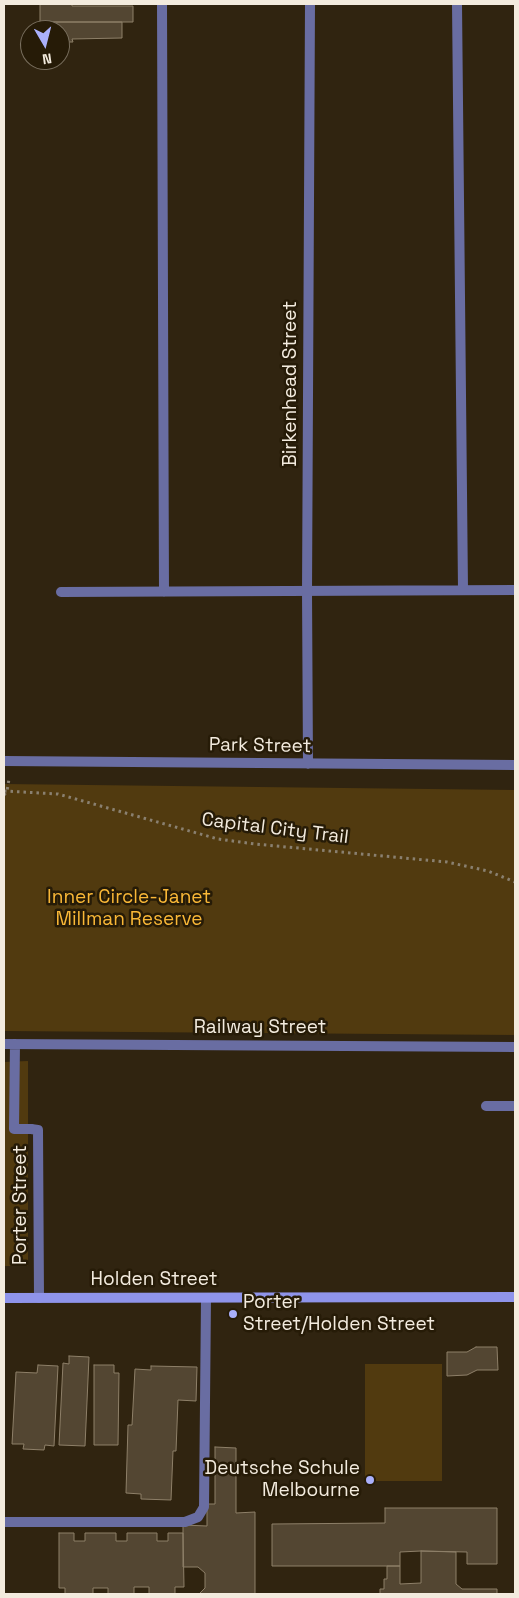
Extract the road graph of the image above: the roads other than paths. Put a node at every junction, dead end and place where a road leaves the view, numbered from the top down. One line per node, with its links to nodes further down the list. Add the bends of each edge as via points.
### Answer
1 (162, 4): 8 (street)
2 (310, 4): 6 (street, Birkenhead Street)
3 (458, 4): 4 (street)
4 (463, 590): 5 (street); 6 (street)
5 (515, 590)
6 (307, 591): 8 (street); 10 (street, Birkenhead Street)
7 (61, 592): 8 (street)
8 (164, 592)
9 (4, 761): 10 (street, Park Street)
10 (308, 764): 11 (street, Park Street)
11 (515, 765)
12 (4, 1044): 13 (street, Railway Street)
13 (15, 1044): 14 (street, Railway Street); 19 (street, Porter Street, via 14,1129 38,1130)
14 (515, 1047)
15 (486, 1106): 16 (street)
16 (515, 1106)
17 (515, 1297): 20 (main road, Holden Street)
18 (4, 1298): 19 (main road, Holden Street)
19 (39, 1298): 20 (main road, Holden Street)
20 (206, 1298): 21 (street, via 204,1507 198,1517 185,1522)
21 (4, 1522)

